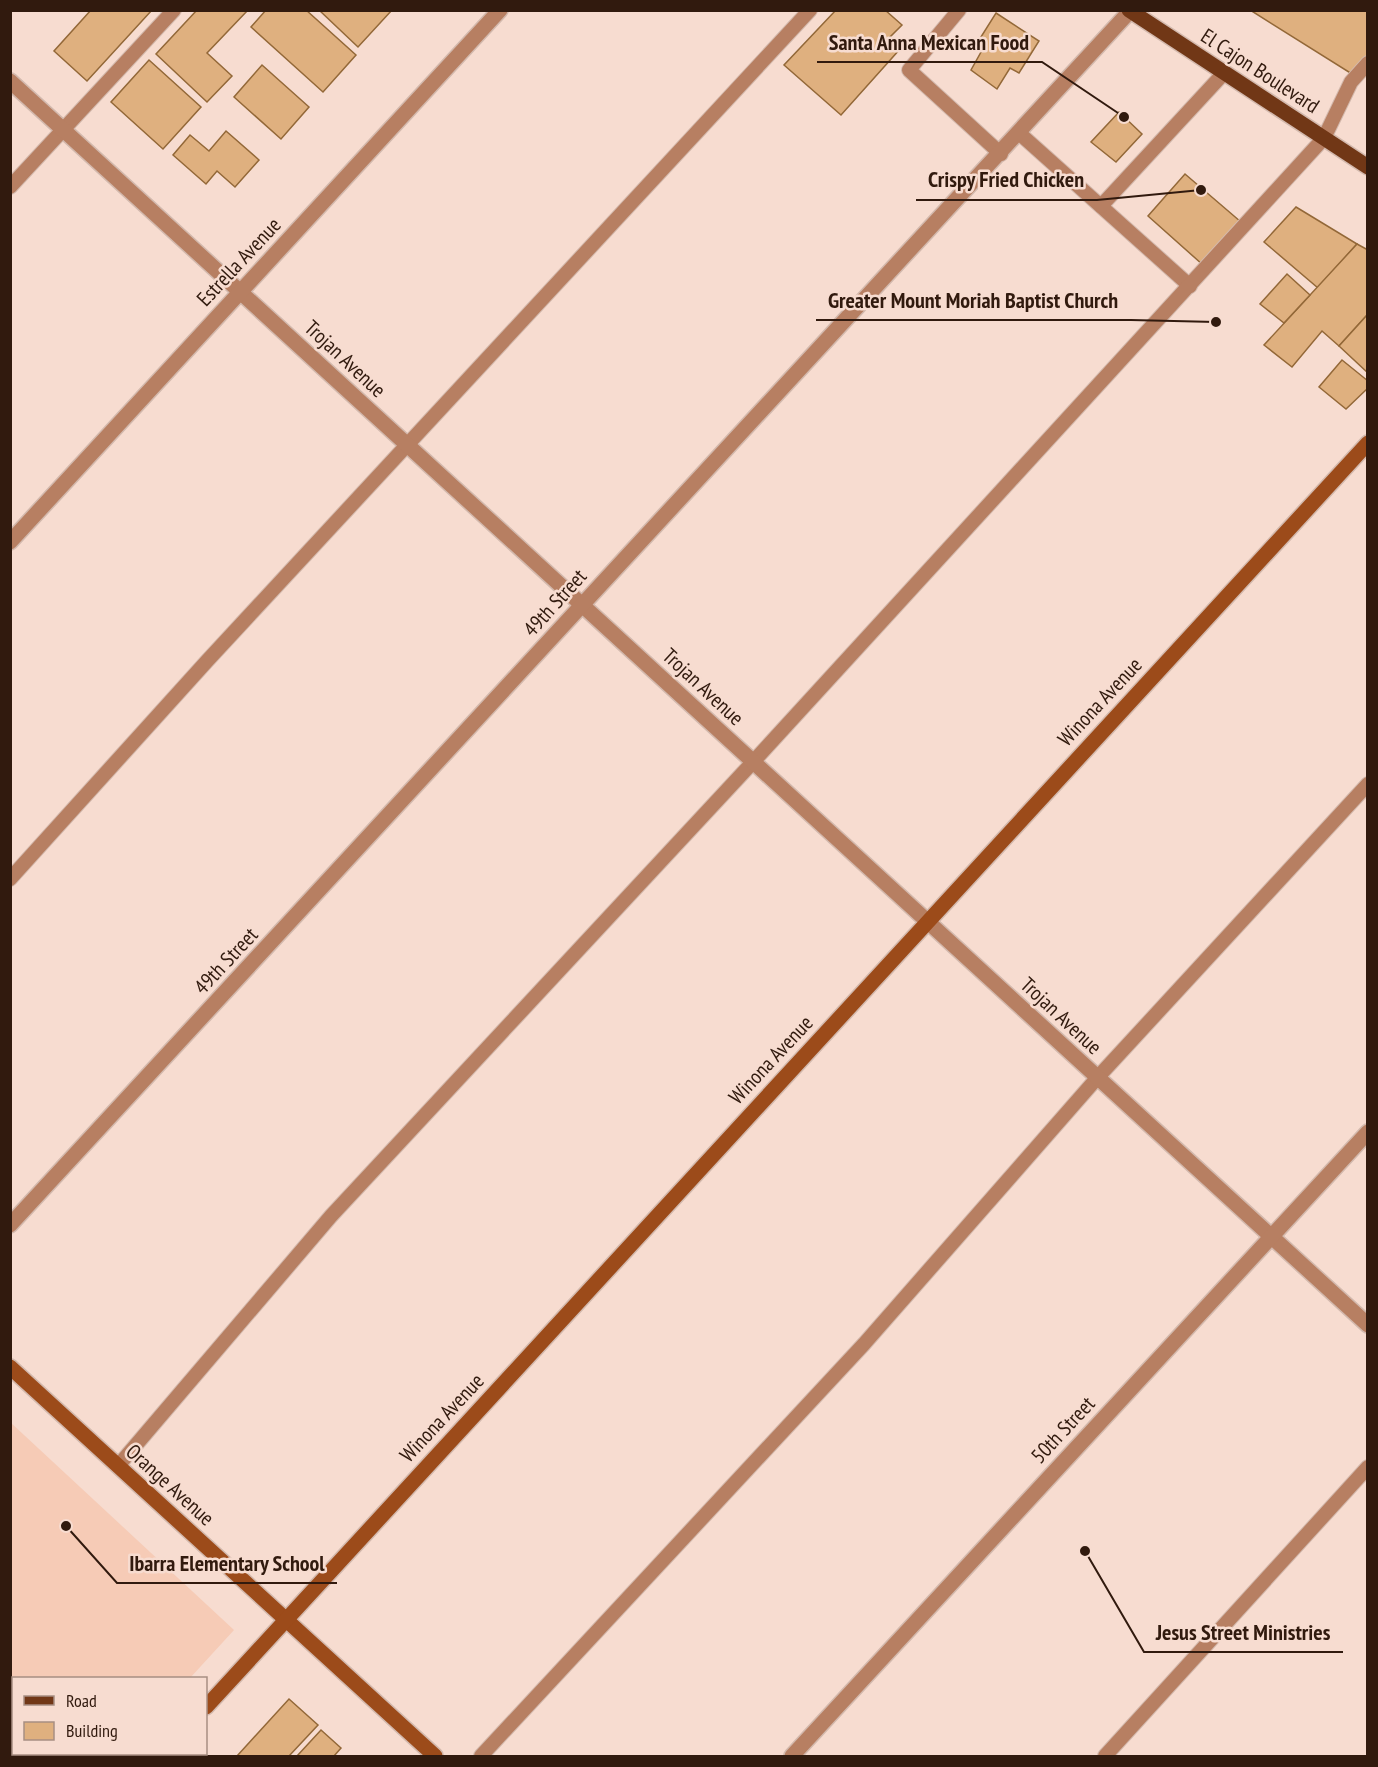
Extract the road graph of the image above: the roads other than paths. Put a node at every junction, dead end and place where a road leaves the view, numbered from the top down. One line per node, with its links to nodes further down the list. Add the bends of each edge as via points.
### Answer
1 (174, 10): 9 (lane)
2 (500, 10): 17 (street, Estrella Avenue)
3 (810, 10): 19 (lane)
4 (959, 10): 12 (lane, via 909,70)
5 (1130, 11): 7 (main road, El Cajon Boulevard); 10 (street, 49th Street)
6 (1368, 63): 11 (lane, via 1351,82)
7 (1224, 73): 11 (main road, El Cajon Boulevard); 15 (lane)
8 (10, 81): 9 (street, Trojan Avenue)
9 (63, 129): 14 (lane); 17 (street, Trojan Avenue)
10 (1019, 133): 12 (street, 49th Street); 15 (lane)
11 (1324, 138): 13 (main road, El Cajon Boulevard); 16 (lane)
12 (1001, 154): 21 (street, 49th Street)
13 (1368, 167)
14 (10, 187)
15 (1101, 206): 16 (lane)
16 (1190, 286): 22 (lane)
17 (240, 292): 19 (street, Trojan Avenue); 20 (street, Estrella Avenue)
18 (1368, 442): 25 (street, Winona Avenue)
19 (409, 446): 21 (street, Trojan Avenue); 24 (lane)
20 (10, 542)
21 (583, 606): 22 (street, Trojan Avenue); 28 (street, 49th Street)
22 (753, 762): 25 (street, Trojan Avenue); 32 (lane, via 331,1216)
23 (1368, 784): 26 (lane)
24 (10, 879)
25 (927, 921): 26 (street, Trojan Avenue); 34 (street, Winona Avenue)
26 (1098, 1077): 29 (street, Trojan Avenue); 37 (lane, via 864,1344)
27 (1368, 1132): 29 (street, 50th Street)
28 (10, 1224)
29 (1270, 1236): 30 (street, Trojan Avenue); 38 (street, 50th Street)
30 (1368, 1325)
31 (10, 1367): 32 (street, Orange Avenue)
32 (118, 1466): 34 (street, Orange Avenue)
33 (1368, 1467): 39 (lane)
34 (286, 1620): 35 (street, Winona Avenue); 36 (street, Orange Avenue)
35 (207, 1706)
36 (435, 1756)
37 (481, 1756)
38 (792, 1756)
39 (1104, 1756)

